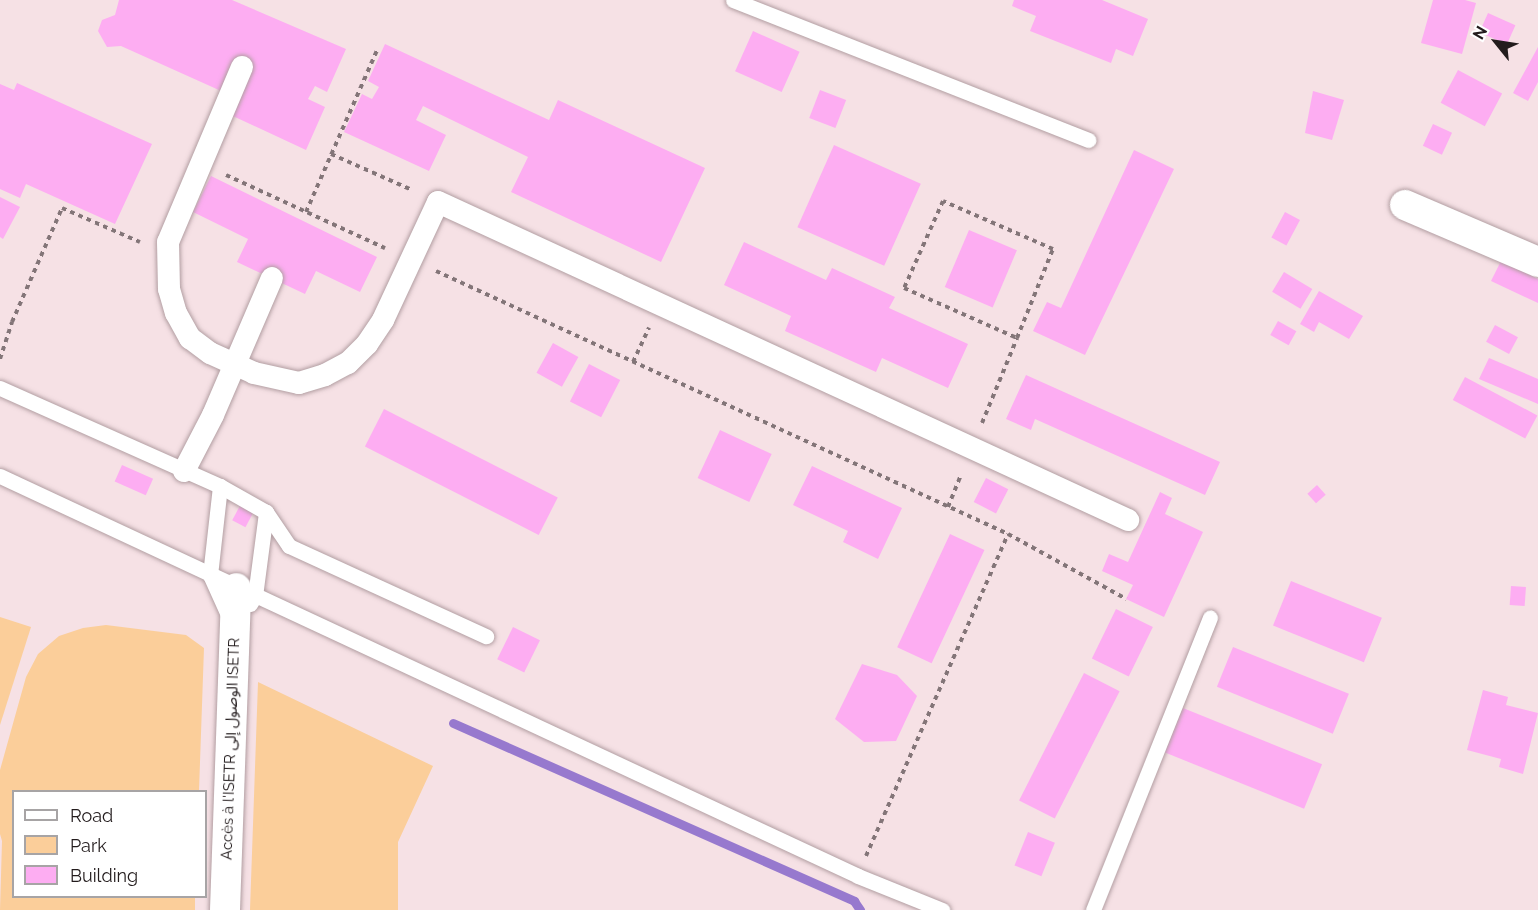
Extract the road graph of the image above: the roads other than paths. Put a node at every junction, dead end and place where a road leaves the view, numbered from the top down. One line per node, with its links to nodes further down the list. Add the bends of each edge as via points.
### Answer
1 (733, 0): 3 (lane)
2 (242, 68): 7 (street, via 168,242 169,289 176,313 190,338)
3 (1088, 140)
4 (1405, 205): 5 (street)
5 (1538, 262)
6 (272, 278): 7 (street)
7 (234, 366): 9 (street); 13 (street, via 299,383 348,363 367,344 382,320 438,202)
8 (0, 388): 9 (lane)
9 (184, 471): 11 (lane)
10 (0, 476): 14 (lane)
11 (220, 486): 12 (lane); 14 (lane)
12 (266, 512): 14 (lane); 16 (lane, via 289,546)
13 (1128, 520)
14 (234, 586): 17 (street, Accès à l'ISETR الوصول إلى ISETR); 18 (lane, via 858,876)
15 (1210, 618): 19 (lane)
16 (486, 636)
17 (225, 910)
18 (942, 910)
19 (1093, 910)

